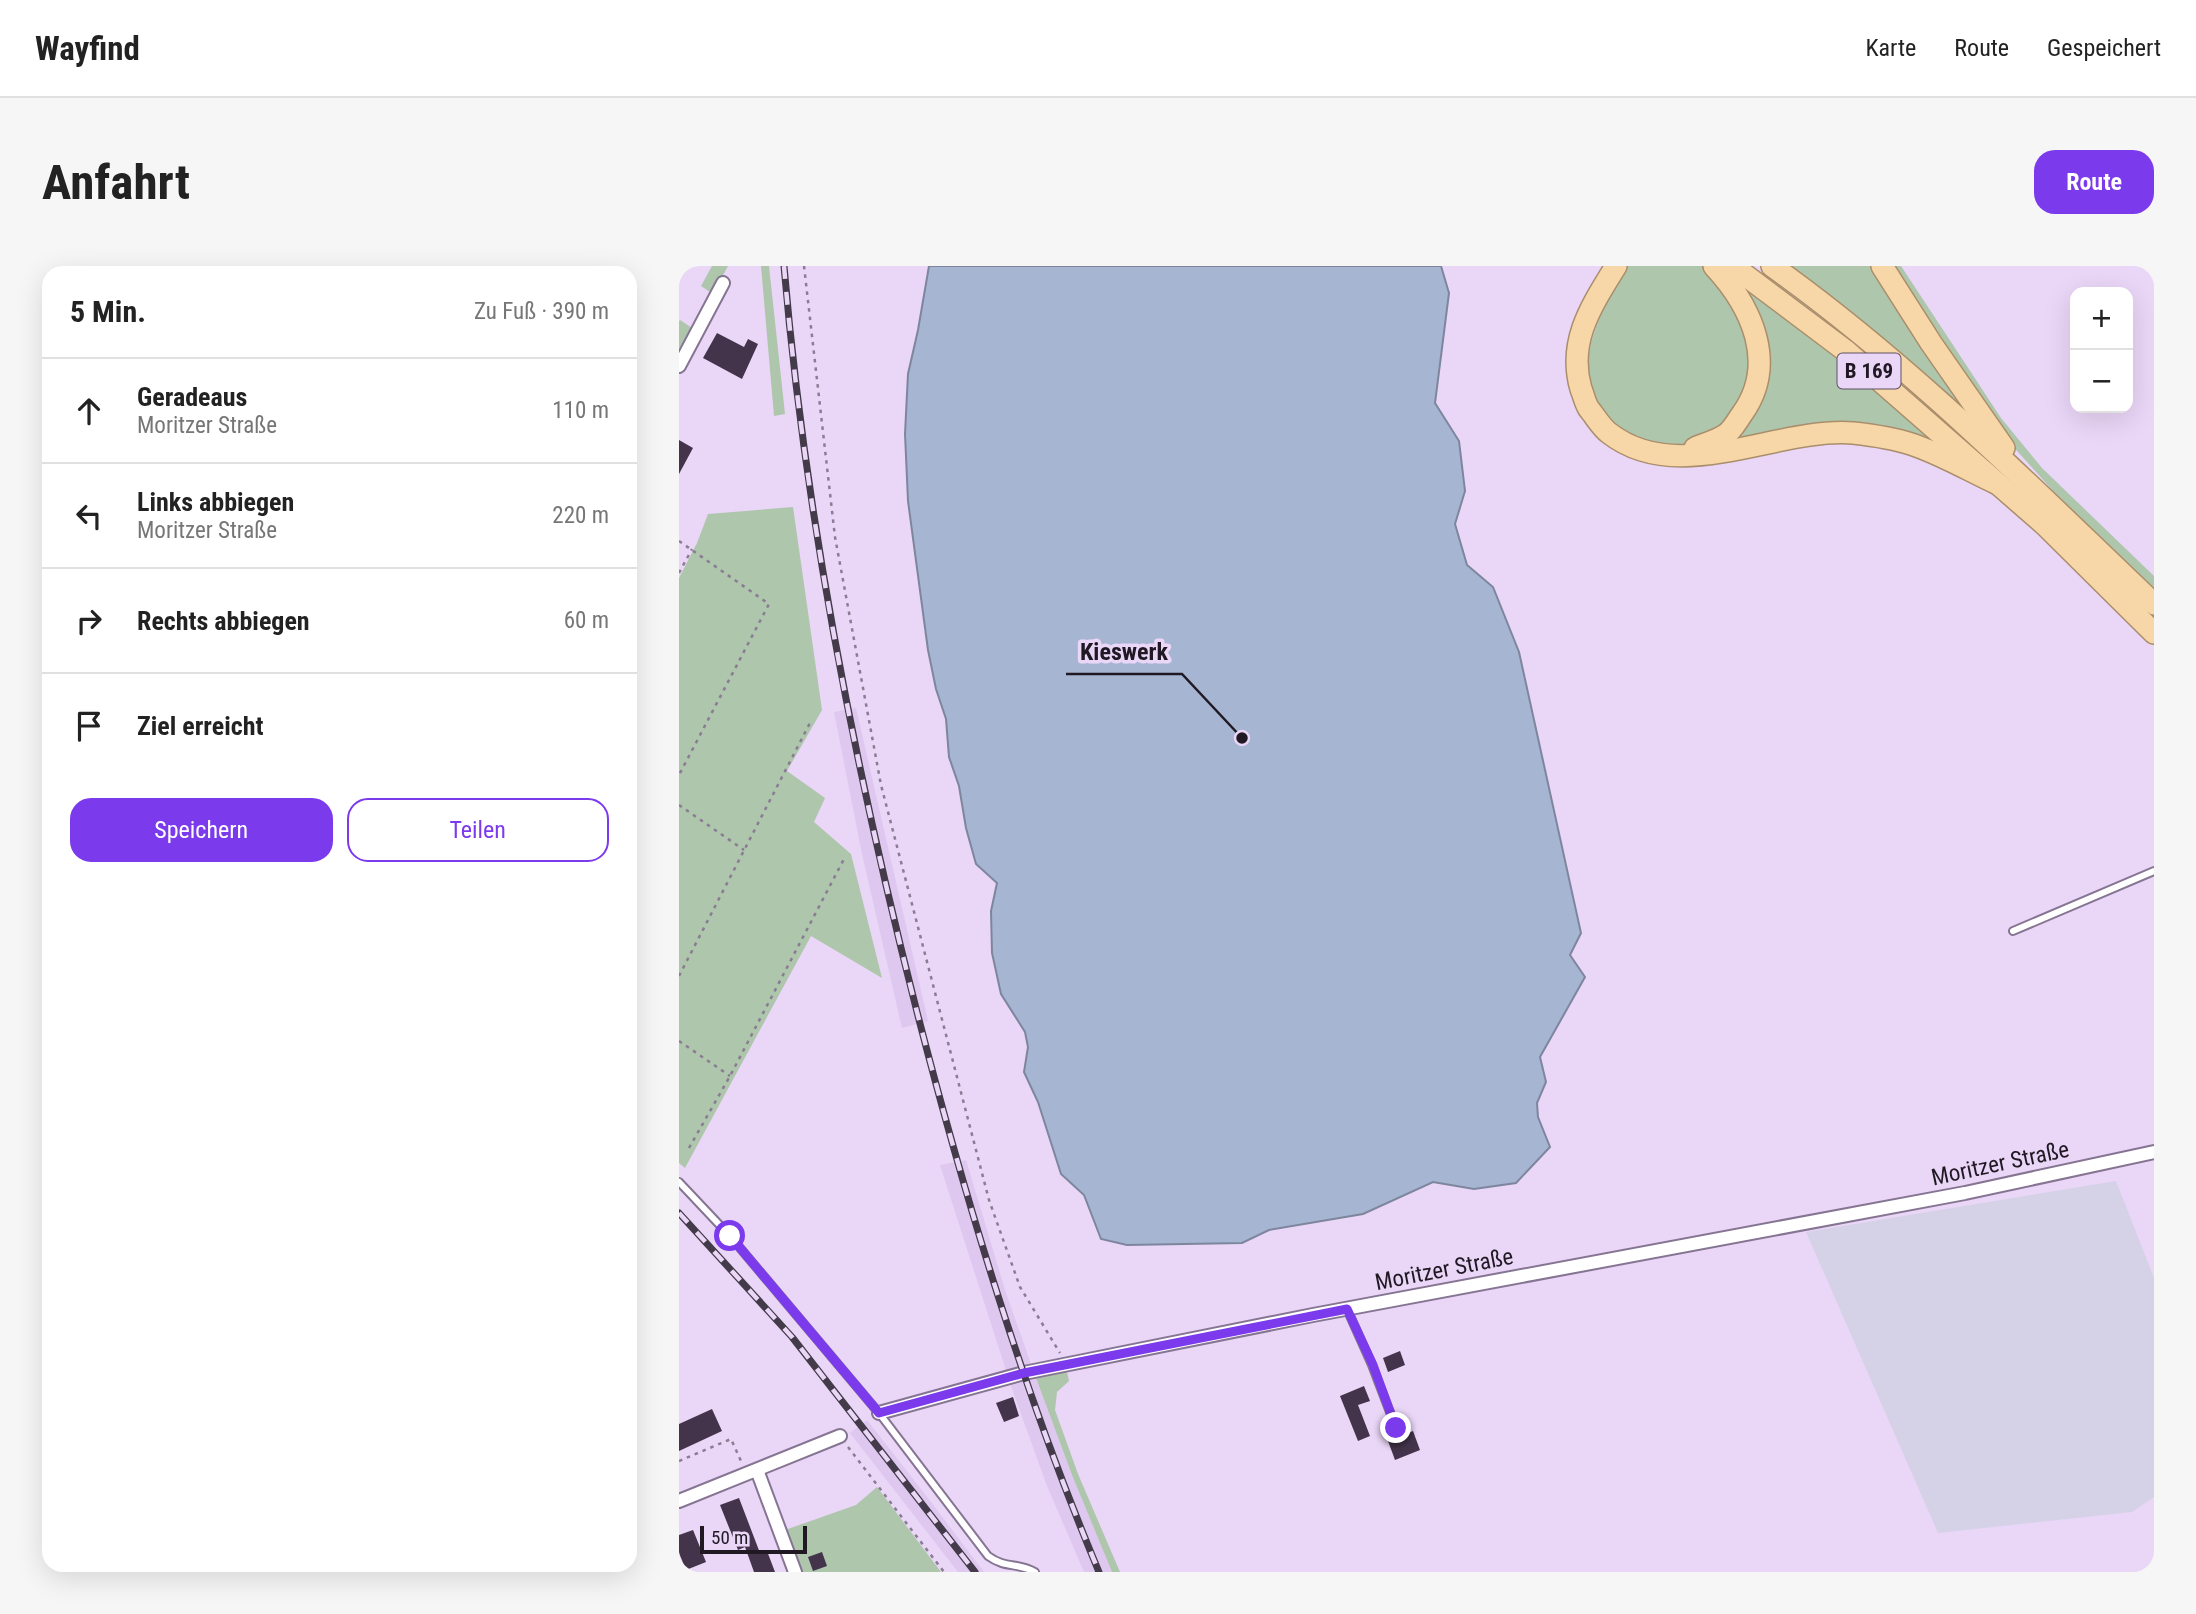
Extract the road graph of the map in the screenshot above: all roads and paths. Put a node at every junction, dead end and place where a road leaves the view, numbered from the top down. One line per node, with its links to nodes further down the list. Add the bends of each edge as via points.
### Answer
1 (804, 266): 31 (path, via 835,537 881,785 989,1200 1020,1287)
2 (1616, 266): 9 (highway, B 169, via 1587,314 1578,345 1577,374 1586,404 1608,433 1639,450)
3 (1714, 266): 9 (highway, B 169, via 1750,316 1759,354 1758,384 1727,434)
4 (1733, 266): 11 (highway, B 169, via 1846,351)
5 (1772, 266): 10 (highway, B 169, via 1927,390)
6 (1882, 266): 10 (highway, B 169)
7 (723, 283): 8 (street)
8 (679, 366)
9 (1680, 454): 11 (highway, B 169, via 1702,455 1851,433 1911,444)
10 (2025, 479): 15 (highway, B 169)
11 (1998, 484): 16 (highway, B 169)
12 (679, 541): 13 (path)
13 (692, 549): 14 (path); 18 (path, via 769,604)
14 (679, 573)
15 (2154, 604)
16 (2154, 633)
17 (811, 721): 20 (path)
18 (679, 775)
19 (679, 805): 20 (path)
20 (744, 850): 24 (path)
21 (843, 859): 26 (path)
22 (2154, 871): 23 (lane)
23 (2013, 931)
24 (679, 976)
25 (679, 1041): 26 (path)
26 (730, 1076): 27 (path)
27 (689, 1148)
28 (2154, 1152): 30 (street, Moritzer Straße, via 1965,1193)
29 (679, 1182): 32 (lane)
30 (1347, 1309): 31 (street, Moritzer Straße); 33 (lane)
31 (1068, 1364): 32 (street, Moritzer Straße)
32 (879, 1413): 40 (lane, via 988,1556 1000,1565)
33 (1396, 1428)
34 (840, 1437): 36 (street); 39 (path)
35 (679, 1461): 36 (path, via 731,1439)
36 (752, 1472): 37 (street); 38 (street)
37 (679, 1501)
38 (795, 1572)
39 (944, 1572)
40 (1035, 1572)

